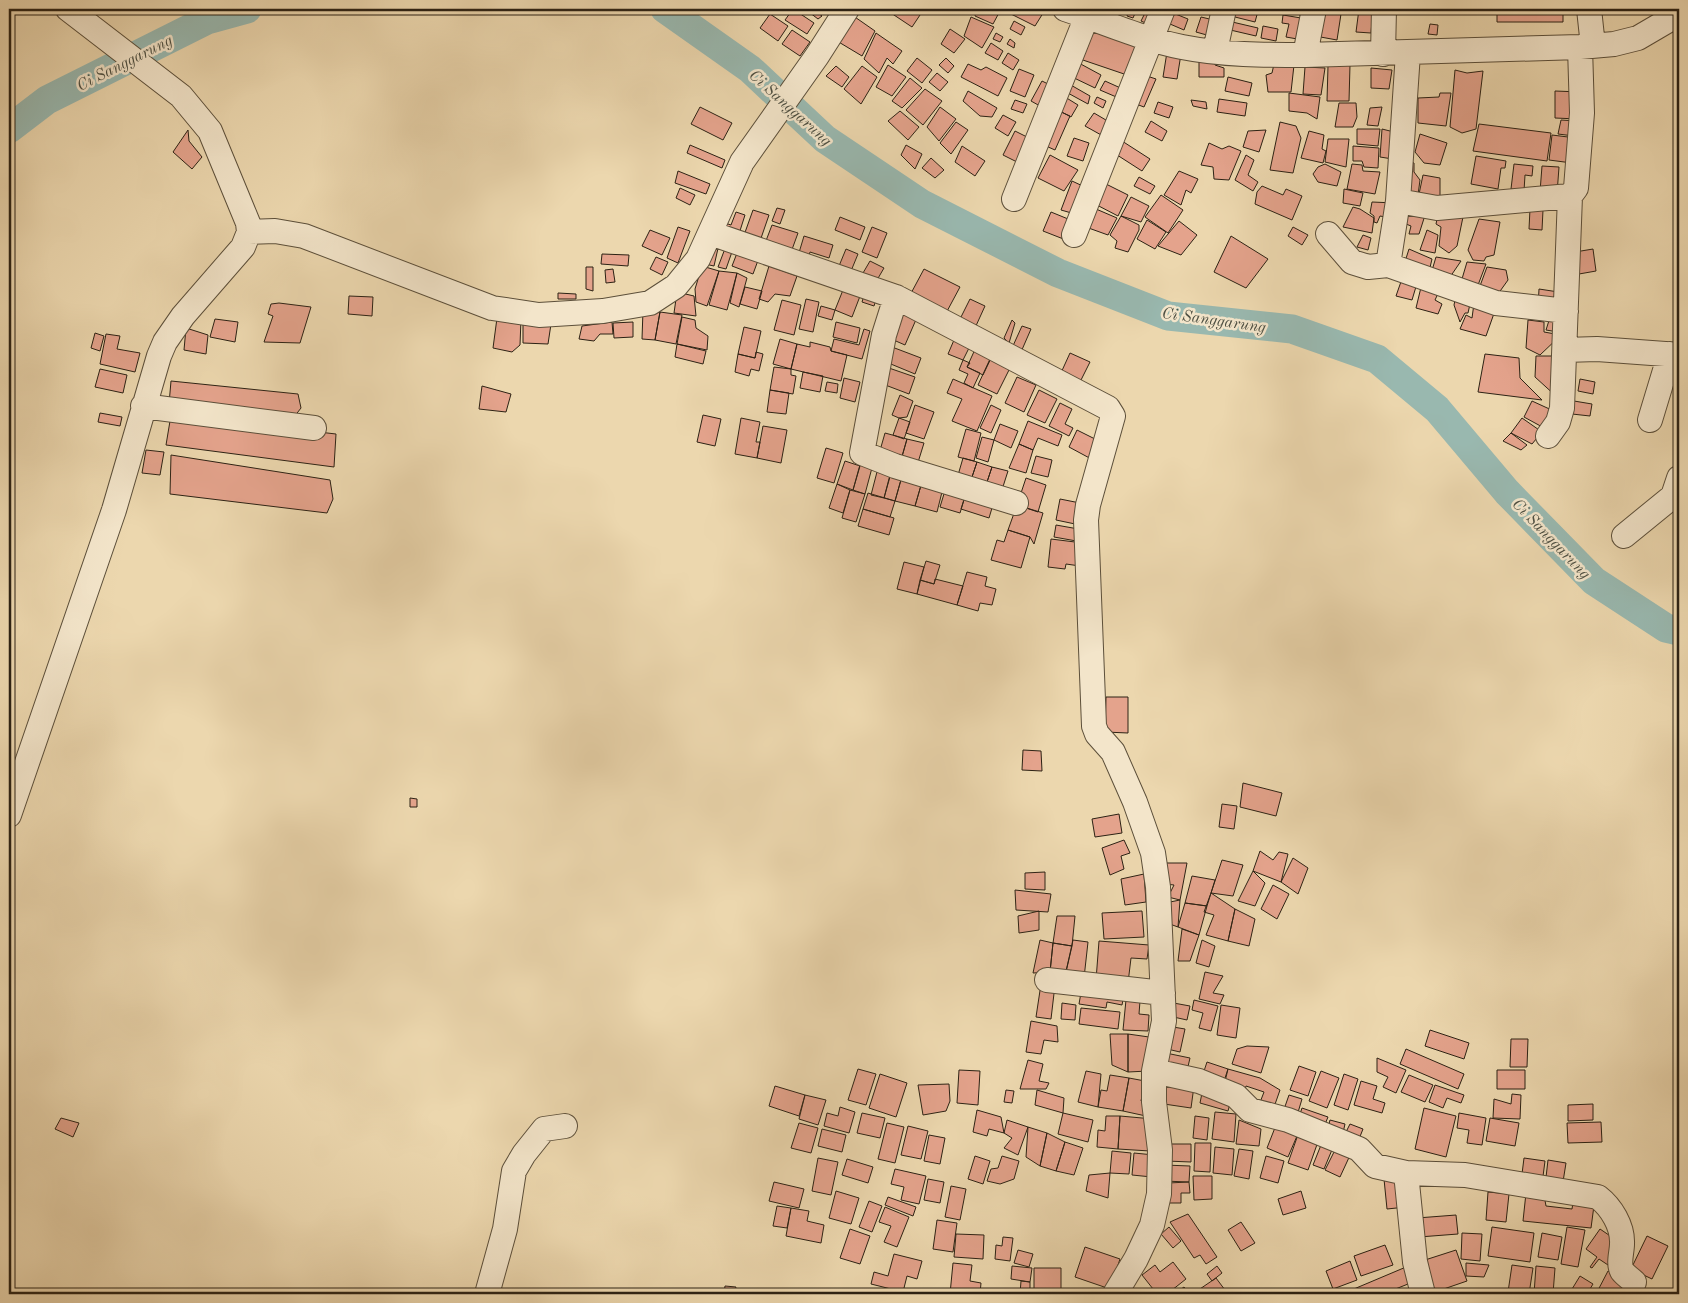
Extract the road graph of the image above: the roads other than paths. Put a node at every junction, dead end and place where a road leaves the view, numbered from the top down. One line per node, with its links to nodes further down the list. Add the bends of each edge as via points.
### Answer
1 (847, 9): 20 (street, via 751,149 735,176)
2 (1163, 9): 10 (street)
3 (1224, 9): 12 (street)
4 (1314, 9): 15 (street)
5 (1384, 9): 14 (street)
6 (1589, 9): 11 (street)
7 (73, 12): 19 (street, via 181,96 204,123 214,139)
8 (1076, 13): 10 (street); 17 (street)
9 (1679, 14): 11 (street, via 1638,38)
10 (1150, 39): 12 (street); 22 (street)
11 (1587, 47): 13 (street); 16 (street, via 1576,188)
12 (1215, 51): 15 (street)
13 (1408, 53): 14 (street); 18 (street)
14 (1383, 54): 15 (street)
15 (1305, 55)
16 (1570, 196): 18 (street, via 1442,208); 25 (street)
17 (1014, 199)
18 (1398, 201): 23 (street)
19 (249, 232): 20 (street, via 275,231 304,236 492,308 555,315 630,307 664,296 689,273); 28 (street, via 243,247 183,316 165,342)
20 (710, 233): 24 (street)
21 (1328, 234): 23 (street, via 1352,262 1368,267)
22 (1074, 235)
23 (1388, 265): 25 (street, via 1496,303)
24 (896, 297): 33 (street, via 884,335 862,453); 37 (street, via 1108,408 1113,416 1086,520 1094,726 1113,752 1153,853 1158,887)
25 (1566, 311): 26 (street)
26 (1565, 350): 27 (street); 31 (street, via 1562,408 1558,422)
27 (1675, 354): 29 (street)
28 (143, 406): 30 (street); 35 (street, via 114,510)
29 (1650, 420)
30 (314, 428)
31 (1548, 436)
32 (1679, 478): 34 (street, via 1673,496)
33 (1016, 503)
34 (1624, 536)
35 (9, 815)
36 (1047, 980): 37 (street)
37 (1163, 993): 38 (street, via 1164,1021)
38 (1154, 1071): 40 (street, via 1199,1081 1236,1096 1250,1110 1288,1120 1359,1149 1375,1166); 43 (street, via 1160,1150 1158,1194 1152,1225)
39 (565, 1126): 42 (street, via 544,1129 516,1166 505,1229)
40 (1406, 1174): 41 (street, via 1465,1175 1598,1197 1608,1206 1618,1224 1622,1241 1621,1266); 44 (street, via 1415,1262)
41 (1634, 1282)
42 (487, 1294)
43 (1115, 1294)
44 (1423, 1294)

